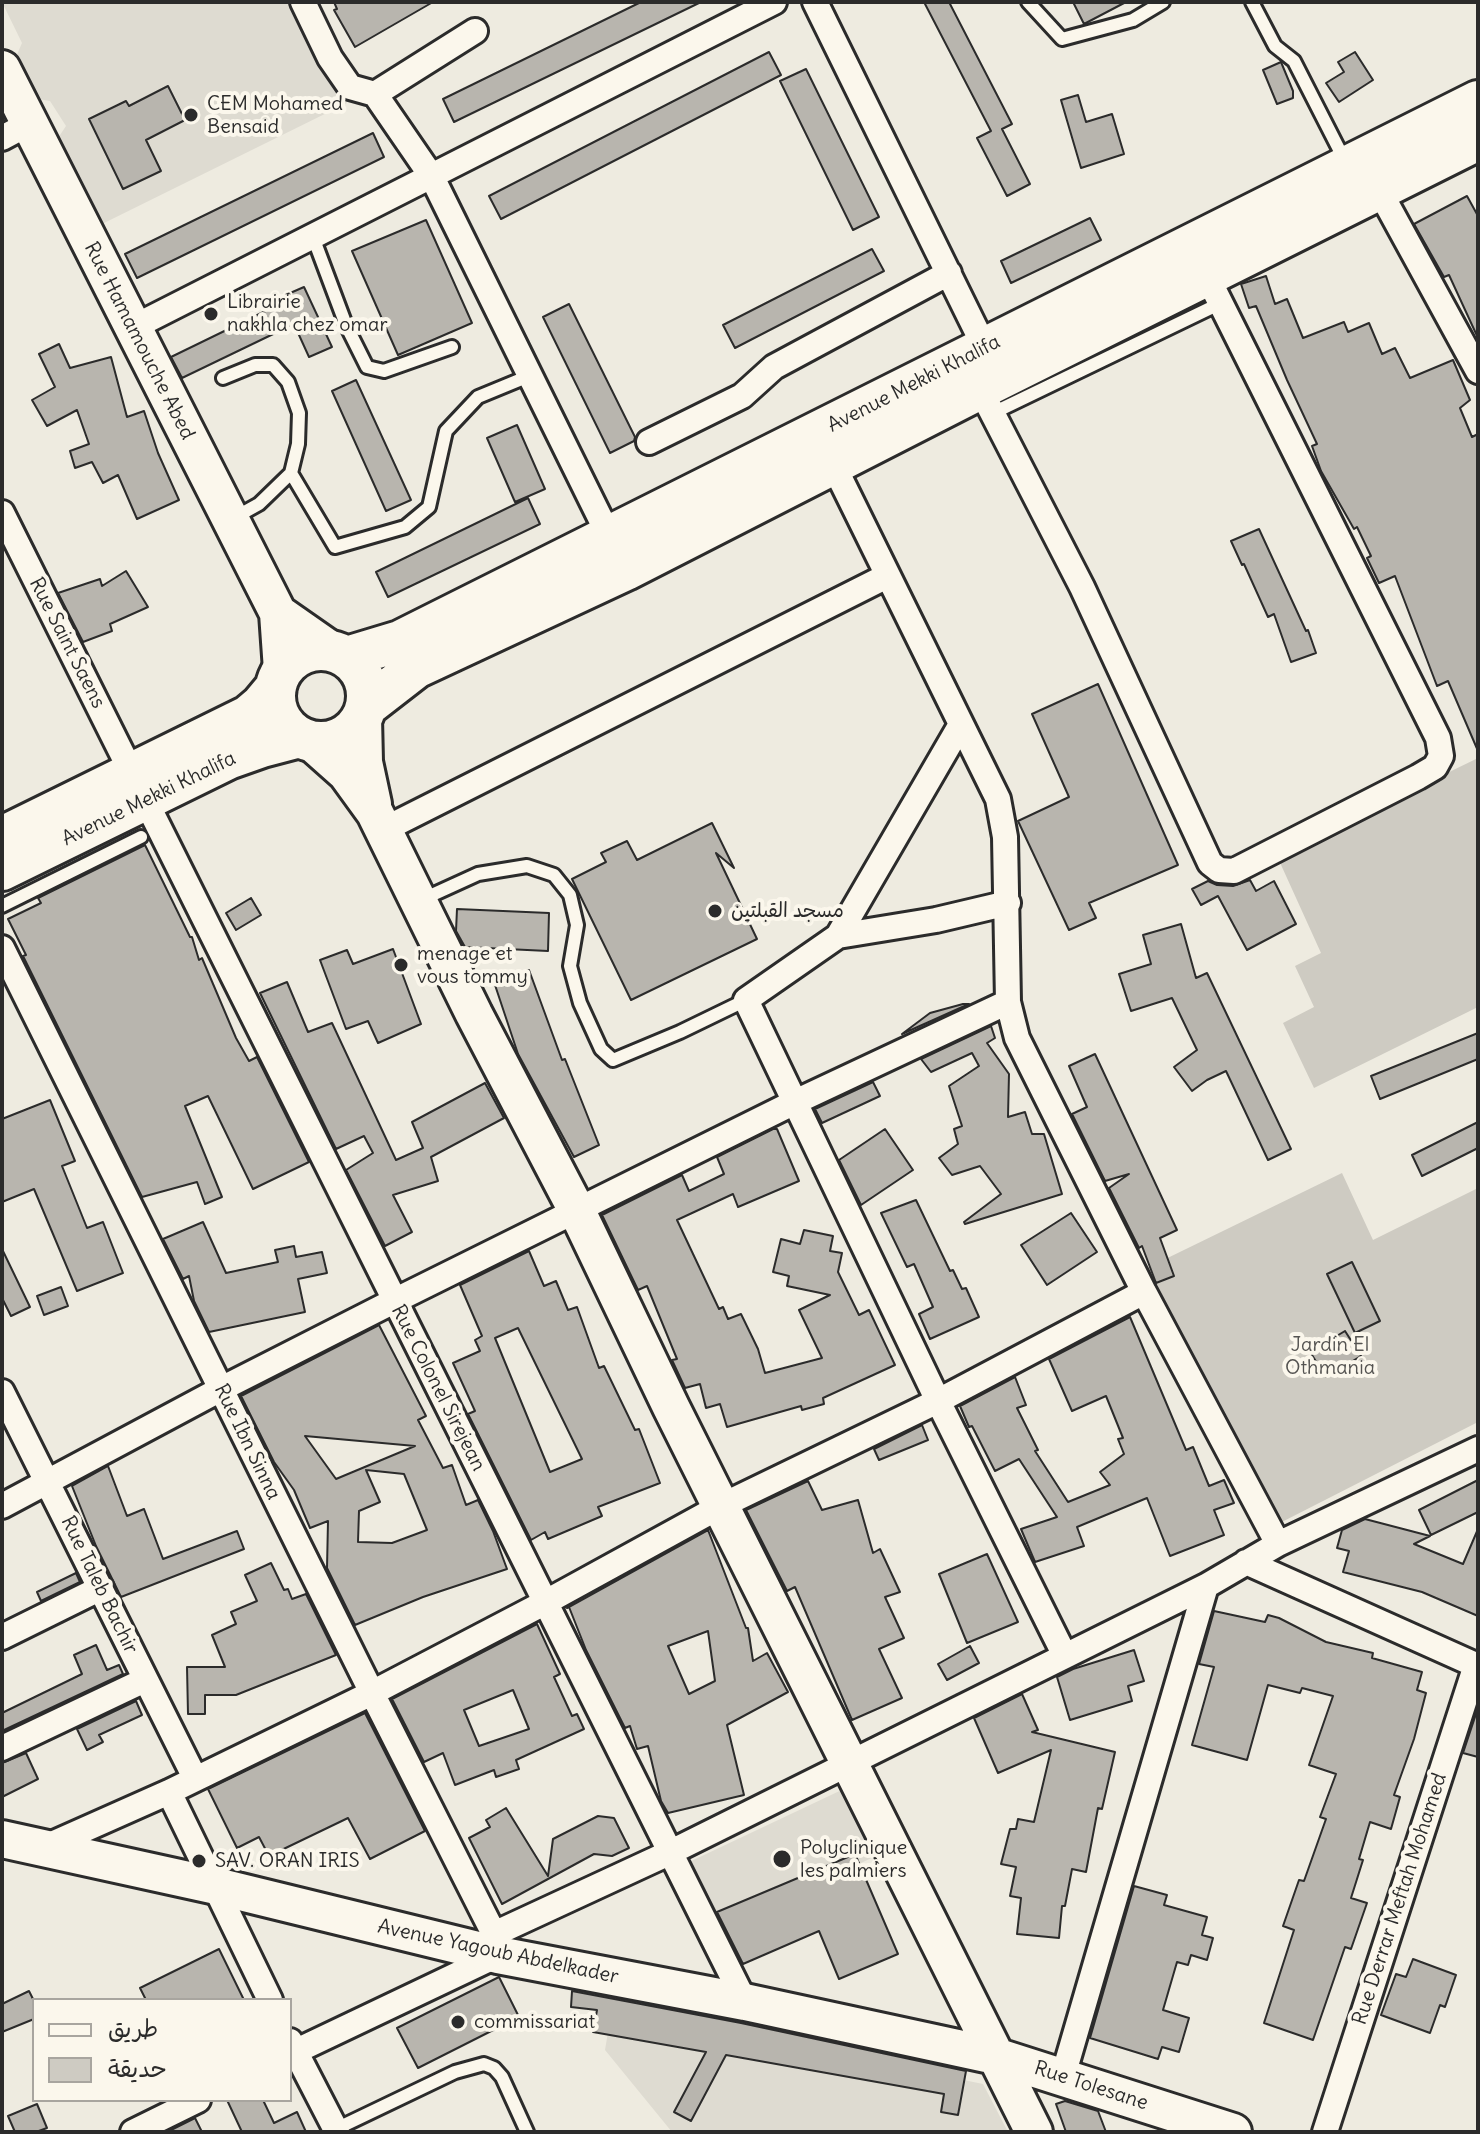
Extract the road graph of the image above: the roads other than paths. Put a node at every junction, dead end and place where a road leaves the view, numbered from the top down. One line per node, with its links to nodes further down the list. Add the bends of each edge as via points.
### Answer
1 (303, 2): 9 (street, via 350,87)
2 (774, 2): 14 (street)
3 (815, 2): 17 (street)
4 (1028, 2): 5 (lane, via 1062,39 1133,20)
5 (1163, 2)
6 (1252, 2): 13 (lane, via 1275,46 1294,61)
7 (475, 31): 9 (street)
8 (2, 69): 11 (main road, Rue Hamamouche Abed)
9 (375, 94): 14 (street)
10 (1478, 101): 13 (main road, Avenue Mekki Khalifa)
11 (16, 131): 19 (main road, Rue Hamamouche Abed)
12 (1478, 140): 15 (main road, Avenue Mekki Khalifa)
13 (1348, 166): 21 (main road, Avenue Mekki Khalifa)
14 (432, 177): 16 (street); 23 (street)
15 (1379, 190): 18 (main road, Avenue Mekki Khalifa); 22 (street)
16 (313, 237): 19 (street); 20 (lane, via 367,367 384,371)
17 (949, 273): 21 (street); 26 (street, via 774,367 742,396)
18 (1214, 290): 25 (main road, Avenue Mekki Khalifa); 25 (street, via 1438,738 1441,756 1435,767 1418,777 1234,871 1210,863 1082,587)
19 (132, 328): 30 (main road, Rue Hamamouche Abed)
20 (452, 347)
21 (985, 348): 31 (main road, Avenue Mekki Khalifa)
22 (1478, 371)
23 (529, 376): 28 (lane, via 478,397 446,431 429,507 405,527 335,547); 31 (street)
24 (223, 378): 28 (lane, via 255,365 273,365 288,382 299,413)
25 (986, 401): 27 (main road, Avenue Mekki Khalifa)
26 (649, 442)
27 (833, 464): 31 (main road, Avenue Mekki Khalifa); 32 (street)
28 (291, 473): 30 (lane, via 259,504)
29 (2, 513): 39 (street, Rue Saint Saens)
30 (230, 520): 33 (main road, Rue Hamamouche Abed)
31 (618, 554): 34 (main road, Avenue Mekki Khalifa, via 400,641); 36 (main road, Avenue Mekki Khalifa, via 416,668)
32 (887, 576): 37 (street); 40 (street)
33 (278, 613): 34 (main road); 35 (main road)
34 (339, 654): 35 (main road, via 303,653); 36 (main road, via 356,664 366,684)
35 (279, 678): 38 (main road, via 277,710 290,730); 39 (main road, Avenue Mekki Khalifa, via 261,705)
36 (365, 711): 38 (main road, via 356,727 335,740); 40 (main road, via 364,762)
37 (960, 726): 44 (street, via 998,799); 46 (street)
38 (305, 739): 39 (main road, Avenue Mekki Khalifa, via 228,759); 40 (main road, via 346,773)
39 (140, 803): 41 (main road, Avenue Mekki Khalifa); 42 (main road, Avenue Mekki Khalifa); 45 (lane); 53 (street, Rue Colonel Sirejean)
40 (379, 822): 43 (main road)
41 (2, 837)
42 (2, 870)
43 (418, 901): 48 (lane, via 478,874 527,866 554,875 570,895 577,925 570,966 580,1003 601,1049 613,1060); 51 (main road)
44 (1008, 903): 46 (street); 49 (street)
45 (2, 906)
46 (838, 936): 48 (street)
47 (2, 948): 54 (street, Rue Ibn Sinna)
48 (746, 1000): 50 (street)
49 (1008, 1002): 50 (street); 52 (street, via 1017,1038)
50 (793, 1103): 51 (street); 56 (street)
51 (577, 1211): 53 (street); 60 (main road)
52 (1144, 1292): 56 (street); 61 (street)
53 (394, 1301): 54 (street); 65 (street, Rue Colonel Sirejean)
54 (221, 1389): 58 (street); 70 (street, Rue Ibn Sinna)
55 (2, 1392): 58 (street, Rue Taleb Bachir)
56 (938, 1401): 60 (street); 67 (street)
57 (1478, 1449): 61 (street)
58 (49, 1483): 59 (street); 64 (street, Rue Taleb Bachir)
59 (2, 1506)
60 (721, 1506): 65 (street); 72 (main road)
61 (1278, 1544): 62 (street)
62 (1246, 1562): 63 (street); 68 (street)
63 (1206, 1586): 67 (street); 85 (street)
64 (101, 1588): 66 (street); 69 (street, Rue Taleb Bachir)
65 (546, 1602): 70 (street); 77 (street, Rue Colonel Sirejean)
66 (2, 1637)
67 (1065, 1656): 72 (street)
68 (1477, 1666): 92 (street, Rue Derrar Meftah Mohamed)
69 (145, 1680): 71 (street); 73 (street, Rue Taleb Bachir)
70 (372, 1693): 73 (street); 80 (street, Rue Ibn Sinna)
71 (2, 1748)
72 (849, 1764): 77 (street); 84 (main road)
73 (195, 1778): 74 (street)
74 (169, 1792): 76 (street); 79 (street)
75 (2, 1839): 76 (main road, Avenue Yagoub Abdelkader)
76 (40, 1849): 78 (main road); 79 (main road, Avenue Yagoub Abdelkader)
77 (669, 1853): 80 (street); 82 (street, Rue Colonel Sirejean)
78 (2, 1870)
79 (216, 1886): 80 (main road, Avenue Yagoub Abdelkader); 81 (street)
80 (496, 1945): 82 (main road, Avenue Yagoub Abdelkader); 83 (street)
81 (269, 1998)
82 (745, 2002): 84 (main road, Avenue Yagoub Abdelkader)
83 (292, 2049): 87 (street)
84 (995, 2056): 85 (main road, Rue Tolesane); 90 (main road)
85 (1063, 2076): 91 (main road, Rue Tolesane)
86 (194, 2102): 88 (street)
87 (337, 2131): 89 (lane, via 455,2072 484,2064 502,2077)
88 (133, 2132)
89 (527, 2132)
90 (1034, 2132)
91 (1233, 2132)
92 (1325, 2132)

